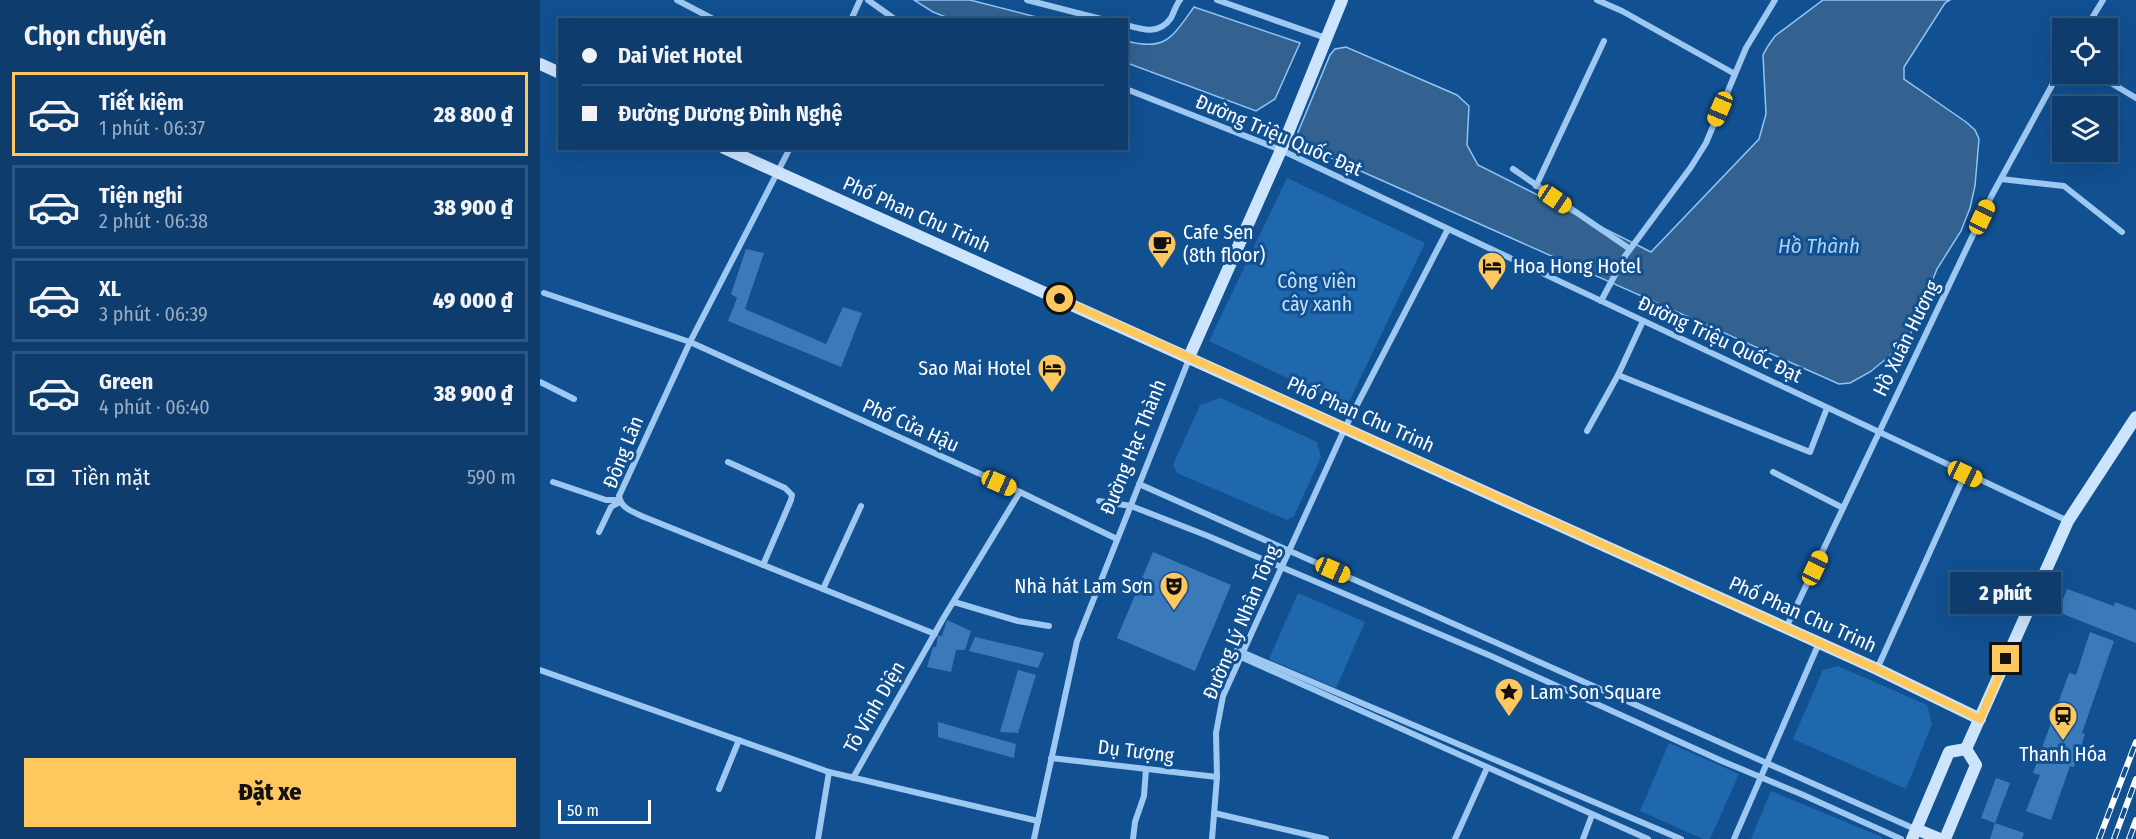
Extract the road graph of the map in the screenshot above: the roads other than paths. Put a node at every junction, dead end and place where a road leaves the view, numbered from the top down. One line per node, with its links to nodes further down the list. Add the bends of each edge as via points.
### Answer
1 (676, 0): 12 (street)
2 (860, 0): 13 (street)
3 (868, 0): 14 (street)
4 (1028, 0): 11 (street)
5 (1180, 0): 16 (street, via 1161,27 1148,31)
6 (1217, 0): 17 (street)
7 (1342, 0): 17 (street, Đường Hạc Thành)
8 (1598, 0): 21 (street)
9 (1775, 0): 21 (street)
10 (2103, 0): 15 (street)
11 (1090, 17)
12 (711, 18)
13 (852, 18)
14 (893, 18)
15 (2092, 18)
16 (1128, 26)
17 (1326, 38): 28 (street, Đường Hạc Thành)
18 (1604, 41): 32 (street)
19 (540, 64): 20 (street)
20 (558, 72)
21 (1735, 74): 35 (street, via 1706,143)
22 (2053, 84): 31 (street, Hồ Xuân Hương)
23 (2113, 84): 25 (street)
24 (1128, 90): 28 (street, Đường Triệu Quốc Đạt)
25 (2136, 98)
26 (728, 150): 30 (street, Phố Phan Chu Trinh)
27 (789, 150): 30 (street, Đông Lân)
28 (1281, 150): 33 (street, Đường Triệu Quốc Đạt); 40 (street, Đường Hạc Thành)
29 (1512, 170): 32 (street)
30 (778, 174): 39 (street, Đông Lân); 40 (street, Phố Phan Chu Trinh)
31 (2001, 179): 34 (street, via 2064,186); 48 (street, Hồ Xuân Hương)
32 (1536, 186): 35 (street)
33 (1448, 229): 37 (street, Đường Triệu Quốc Đạt); 46 (street, Đường Lý Nhân Tông)
34 (2122, 232)
35 (1630, 249): 37 (street)
36 (544, 293): 39 (street, Phố Cửa Hậu)
37 (1601, 302): 38 (street, Đường Triệu Quốc Đạt)
38 (1642, 321): 41 (street); 44 (street, Đường Triệu Quốc Đạt)
39 (690, 342): 54 (street, Phố Cửa Hậu); 55 (street, Đông Lân)
40 (1189, 357): 46 (street, Phố Phan Chu Trinh); 53 (street, Đường Hạc Thành)
41 (1618, 375): 44 (street, via 1810,452); 47 (street)
42 (540, 382): 43 (street)
43 (574, 399)
44 (1827, 408): 48 (street, Đường Triệu Quốc Đạt)
45 (2136, 417): 60 (street)
46 (1345, 428): 63 (street, Đường Lý Nhân Tông); 69 (street, Phố Phan Chu Trinh)
47 (1587, 431)
48 (1879, 432): 51 (street, Đường Triệu Quốc Đạt); 59 (street, Hồ Xuân Hương)
49 (728, 462): 64 (street, via 785,488 792,495)
50 (1773, 472): 59 (street)
51 (1965, 474): 60 (street, Đường Triệu Quốc Đạt); 73 (street)
52 (553, 482): 55 (street)
53 (1139, 484): 58 (street, Đường Hạc Thành); 63 (street)
54 (1020, 492): 62 (street, Phố Cửa Hậu); 67 (street, Tô Vĩnh Diện)
55 (620, 501): 61 (street, via 610,507); 64 (street, Đông Lân, via 644,517)
56 (1099, 501): 58 (street)
57 (861, 506): 66 (street)
58 (1131, 506): 62 (street, Đường Hạc Thành); 65 (street)
59 (1843, 508): 69 (street, Hồ Xuân Hương)
60 (2068, 521): 75 (street)
61 (599, 532)
62 (1117, 539): 78 (street, Đường Hạc Thành, via 1077,641)
63 (1289, 551): 65 (street, Đường Lý Nhân Tông); 79 (street)
64 (762, 565): 66 (street, Đông Lân)
65 (1282, 569): 72 (street, Đường Lý Nhân Tông); 85 (street, via 1502,660)
66 (823, 589): 70 (street, Đông Lân)
67 (954, 602): 68 (street); 70 (street, Tô Vĩnh Diện)
68 (1049, 626)
69 (1786, 628): 71 (street, Phố Phan Chu Trinh)
70 (935, 634): 84 (street, Tô Vĩnh Diện)
71 (1820, 643): 73 (street, Phố Phan Chu Trinh); 79 (street)
72 (1240, 653): 80 (street); 83 (street, Đường Lý Nhân Tông, via 1221,705 1216,733); 99 (street)
73 (1877, 669): 75 (street, Phố Phan Chu Trinh)
74 (540, 670): 76 (street, Tô Vĩnh Diện)
75 (1980, 719): 77 (street)
76 (739, 740): 82 (street, Tô Vĩnh Diện); 86 (street)
77 (1966, 749): 90 (street, via 1949,752); 103 (street, via 1976,765)
78 (1051, 758): 81 (street, Dụ Tượng); 89 (street, Đường Hạc Thành)
79 (1767, 763): 85 (street); 90 (street)
80 (1486, 768): 88 (street); 96 (street)
81 (1146, 769): 83 (street, Dụ Tượng); 93 (street)
82 (829, 772): 84 (street, Tô Vĩnh Diện); 91 (street)
83 (1217, 777): 87 (street, Đường Lý Nhân Tông)
84 (853, 778): 89 (street)
85 (1761, 778): 100 (street); 101 (street)
86 (719, 789)
87 (1214, 813): 94 (street, Đường Lý Nhân Tông); 95 (street)
88 (1592, 815): 97 (street); 98 (street)
89 (1038, 821): 92 (street, Đường Hạc Thành)
90 (1914, 834): 102 (street)
91 (818, 839)
92 (1034, 839)
93 (1133, 839)
94 (1212, 839)
95 (1326, 839)
96 (1455, 839)
97 (1583, 839)
98 (1648, 839)
99 (1681, 839)
100 (1734, 839)
101 (1901, 839)
102 (1940, 839)
103 (1945, 839)

